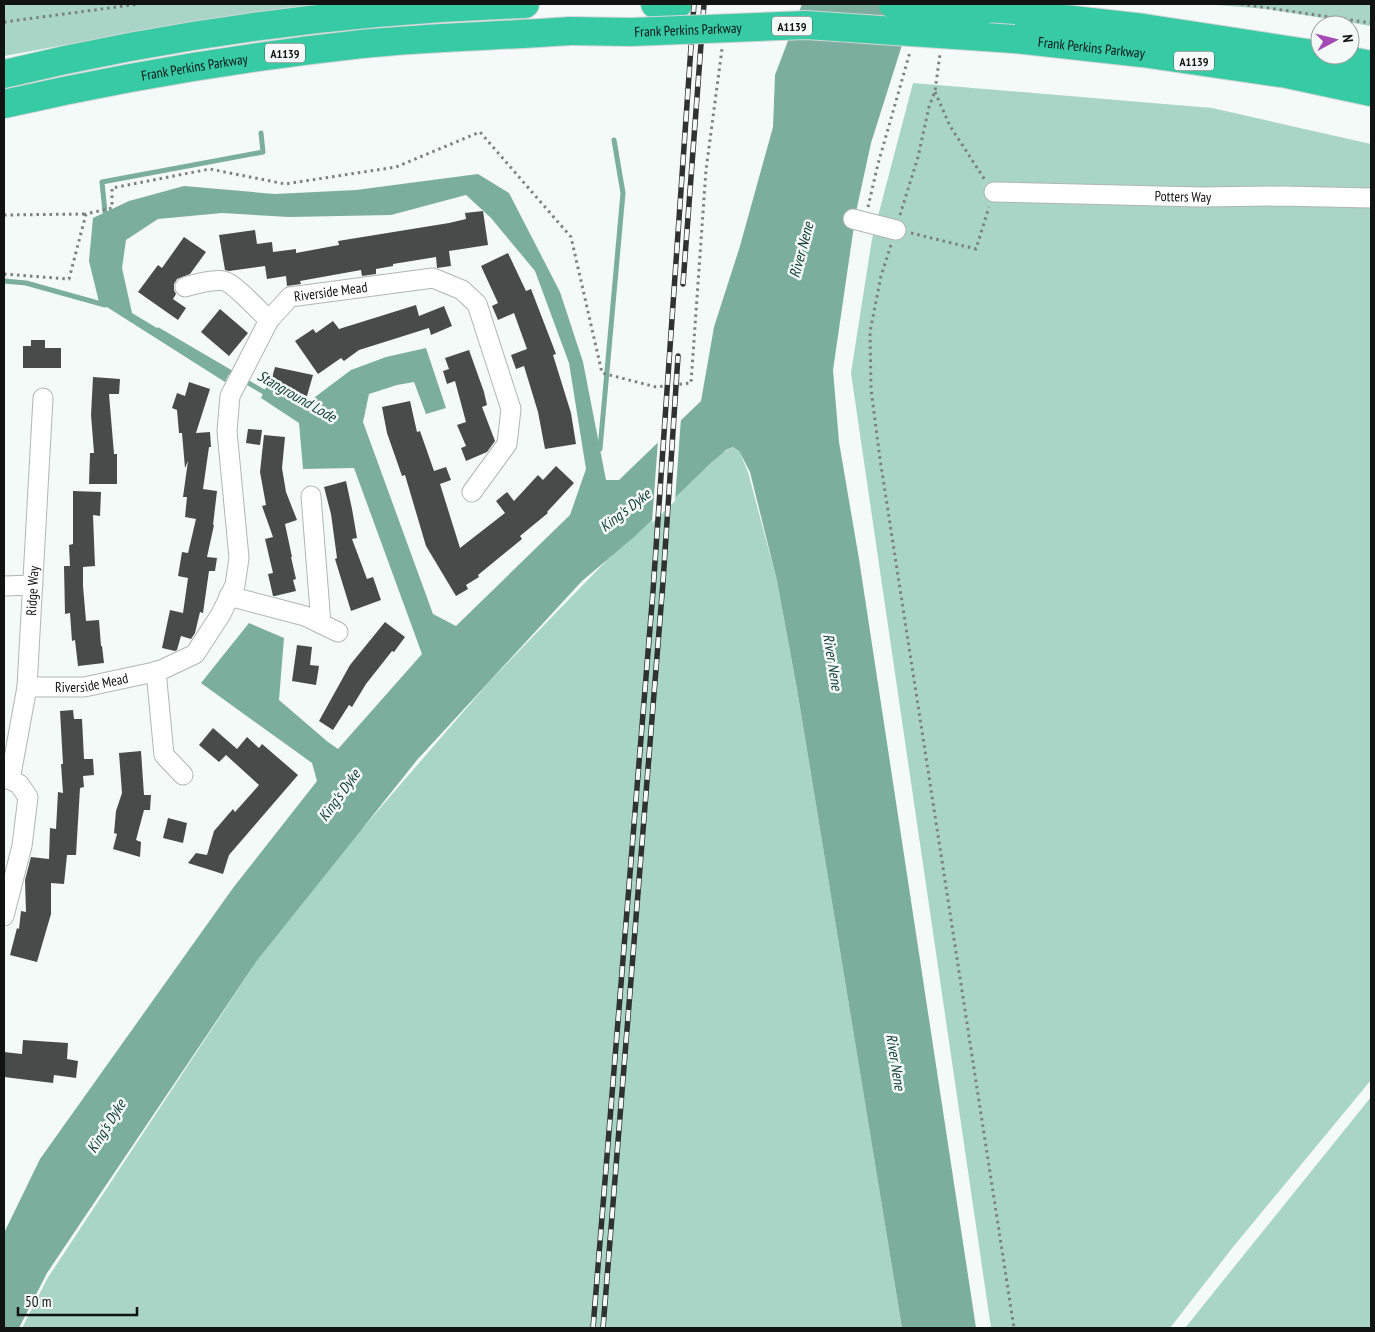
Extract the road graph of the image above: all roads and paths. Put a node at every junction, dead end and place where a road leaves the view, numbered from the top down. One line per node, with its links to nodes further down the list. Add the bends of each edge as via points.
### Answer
1 (139, 4): 7 (path)
2 (525, 4): 11 (highway, A1139, via 362,15 218,33)
3 (654, 4): 4 (highway, Frank Perkins Parkway)
4 (678, 4)
5 (893, 4): 10 (highway, Frank Perkins Parkway / A1139, bridge, via 985,10 1144,28)
6 (1241, 4): 8 (path)
7 (4, 22)
8 (1371, 23)
9 (723, 43): 18 (path, via 706,170 692,383 656,387 602,372 571,237 480,132 396,167 285,184 210,169 112,188 112,208)
10 (1310, 53)
11 (4, 74)
12 (1371, 92): 13 (highway, Frank Perkins Parkway / A1139, bridge, via 1278,73 1142,53 1014,38 806,25 631,32 570,31 364,44 286,53)
13 (4, 104)
14 (894, 105): 17 (path, via 867,210)
15 (994, 192): 16 (street, Potters Way); 21 (path, via 976,249); 21 (path, via 950,126 935,91 928,107 918,157)
16 (1371, 198)
17 (875, 212)
18 (86, 214): 19 (path); 22 (path, via 69,279)
19 (4, 215)
20 (853, 219): 21 (street)
21 (896, 221): 38 (path, via 870,332 871,389)
22 (4, 274)
23 (186, 287): 24 (street, via 225,281)
24 (269, 320): 26 (street, Riverside Mead, via 290,297 433,278 462,290 476,304 511,410 508,444); 30 (street, Riverside Mead, via 230,396 227,431 239,558 235,585)
25 (43, 398): 28 (street, Ridge Way)
26 (472, 492)
27 (312, 496): 31 (street)
28 (33, 585): 29 (street); 34 (street, Ridge Way)
29 (4, 586)
30 (229, 596): 31 (street, via 305,616); 33 (street, Riverside Mead, via 195,654)
31 (320, 624): 32 (street)
32 (338, 632)
33 (156, 671): 34 (street, Riverside Mead, via 84,687); 35 (street, via 164,755)
34 (27, 687): 36 (street, Ridge Way)
35 (184, 775)
36 (7, 778): 37 (street, via 19,784 28,797 22,846)
37 (4, 916)
38 (1014, 1328)

